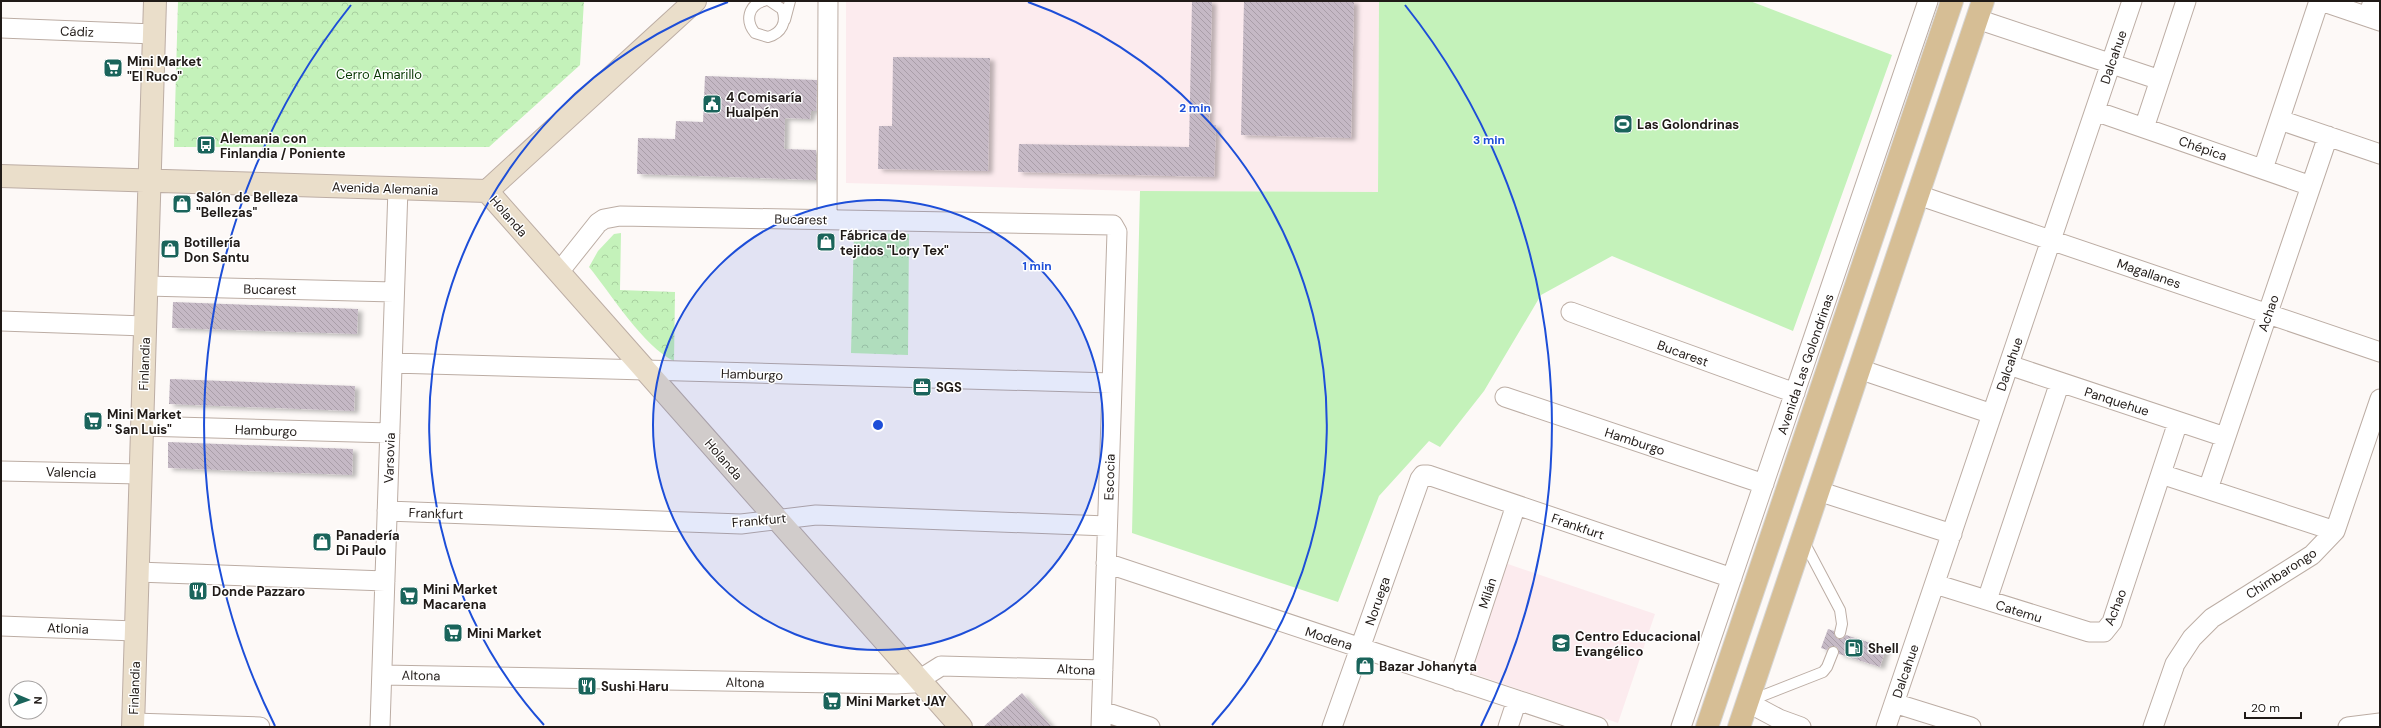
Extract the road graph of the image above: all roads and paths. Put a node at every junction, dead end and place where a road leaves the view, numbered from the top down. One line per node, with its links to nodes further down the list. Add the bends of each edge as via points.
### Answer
1 (155, 1): 16 (street, Finlandia)
2 (695, 1): 29 (street)
3 (760, 1): 14 (lane, via 753,6 749,16 749,23 756,33 762,36 774,35)
4 (770, 1): 14 (lane, via 782,9)
5 (790, 1): 14 (lane)
6 (828, 1): 31 (street)
7 (1928, 1): 48 (street, Avenida Las Golondrinas)
8 (1952, 1): 100 (main road, Avenida Las Golondrinas)
9 (2132, 1): 17 (street, Dalcahue)
10 (2186, 1): 18 (street)
11 (2320, 1): 13 (street); 20 (street)
12 (1980, 10): 17 (street); 30 (main road)
13 (2374, 13)
14 (784, 24)
15 (1, 28): 16 (street, Cádiz)
16 (154, 34): 26 (street, Finlandia)
17 (2111, 63): 18 (street); 19 (street, Dalcahue)
18 (2160, 80): 21 (street)
19 (2095, 111): 21 (street, Chépica); 33 (street, Dalcahue)
20 (2280, 120): 22 (street); 24 (street)
21 (2144, 128): 24 (street, Chépica)
22 (2328, 136): 23 (street); 27 (street, Achao)
23 (2380, 154)
24 (2263, 170): 27 (street, Chépica)
25 (1, 176): 26 (street, Avenida Alemania)
26 (149, 181): 28 (street, Avenida Alemania); 35 (street, Finlandia)
27 (2311, 186): 38 (street, Achao)
28 (398, 188): 29 (street, Avenida Alemania); 36 (street, Varsovia)
29 (487, 191): 34 (street, Holanda)
30 (1918, 195): 33 (street, Magallanes); 44 (main road)
31 (827, 219): 32 (street, Bucarest, via 1109,224); 34 (street, Bucarest, via 612,217 604,219 592,228)
32 (1115, 227): 47 (street, Escocia, via 1117,232)
33 (2051, 240): 38 (street, Magallanes); 43 (street, Dalcahue)
34 (559, 272): 45 (street, Holanda)
35 (146, 286): 36 (street, Bucarest); 40 (street, Finlandia)
36 (394, 292): 42 (street, Varsovia)
37 (1571, 312): 48 (street, Bucarest)
38 (2267, 314): 41 (street, Magallanes); 55 (street, Achao)
39 (1, 321): 40 (street)
40 (145, 326): 53 (street, Finlandia)
41 (2380, 352)
42 (392, 363): 45 (street, Hamburgo); 54 (street, Varsovia)
43 (2009, 365): 46 (street, Panquehue); 51 (street, Dalcahue)
44 (1859, 369): 51 (street); 62 (main road)
45 (646, 371): 47 (street, Hamburgo); 65 (street, Holanda)
46 (2060, 382): 52 (street, Panquehue); 75 (street)
47 (1112, 383): 66 (street, Escocia)
48 (1795, 394): 60 (street, Avenida Las Golondrinas)
49 (1505, 397): 60 (street, Hamburgo)
50 (2380, 399): 67 (street, Chimbarongo)
51 (1992, 414): 68 (street, Dalcahue)
52 (2178, 422): 55 (street, Panquehue); 58 (street, Achao)
53 (142, 426): 54 (street, Hamburgo); 57 (street, Finlandia)
54 (390, 433): 64 (street, Varsovia)
55 (2225, 437): 61 (street, Achao)
56 (1, 471): 57 (street, Valencia)
57 (140, 474): 71 (street, Finlandia)
58 (2161, 474): 61 (street); 78 (street, Achao, via 2112,622)
59 (1423, 475): 63 (street, Frankfurt); 80 (street, Noruega)
60 (1764, 484): 72 (street, Avenida Las Golondrinas)
61 (2208, 489): 67 (street)
62 (1818, 490): 68 (street); 69 (main road)
63 (1516, 505): 72 (street, Frankfurt); 85 (street, Milán)
64 (387, 511): 65 (street, Frankfurt, via 742,524); 73 (street, Varsovia)
65 (776, 518): 66 (street, Frankfurt, via 816,515); 84 (street, Holanda)
66 (1107, 526): 70 (street, Escocia)
67 (2335, 531): 105 (street, Chimbarongo, via 2312,555 2212,618 2202,628 2175,664)
68 (1952, 534): 74 (street, Dalcahue)
69 (1802, 538): 79 (lane, via 1840,610); 87 (main road)
70 (1106, 563): 80 (street, Modena); 82 (street, Escocia)
71 (137, 572): 73 (street); 77 (street, Finlandia)
72 (1732, 578): 99 (street, Avenida Las Golondrinas)
73 (385, 581): 83 (street, Varsovia)
74 (1935, 584): 75 (street, Catemu); 88 (street, Dalcahue)
75 (1987, 600): 78 (street, Catemu, via 2089,632)
76 (1, 626): 77 (street, Atlonia)
77 (135, 631): 91 (street, Finlandia)
78 (2104, 632)
79 (1840, 633)
80 (1360, 648): 85 (street, Modena); 96 (street, Noruega)
81 (1833, 652): 87 (lane, via 1823,672)
82 (1103, 670): 84 (street, Altona, via 941,666); 89 (street, Escocia)
83 (382, 675): 84 (street, Altona, via 896,684); 93 (street, Varsovia)
84 (919, 680): 94 (street, Holanda)
85 (1458, 680): 86 (street, Modena)
86 (1517, 700): 97 (street); 98 (street, Modena)
87 (1747, 702): 101 (main road); 102 (street)
88 (1894, 703): 103 (street, Dalcahue); 104 (street)
89 (1101, 719): 95 (street)
90 (2380, 723): 106 (street)
91 (133, 725): 92 (street)
92 (260, 727)
93 (380, 727)
94 (961, 727)
95 (1150, 727)
96 (1332, 727)
97 (1508, 727)
98 (1598, 727)
99 (1682, 727)
100 (1707, 727)
101 (1739, 727)
102 (1801, 727)
103 (1886, 727)
104 (1970, 727)
105 (2153, 727)
106 (2348, 727)

